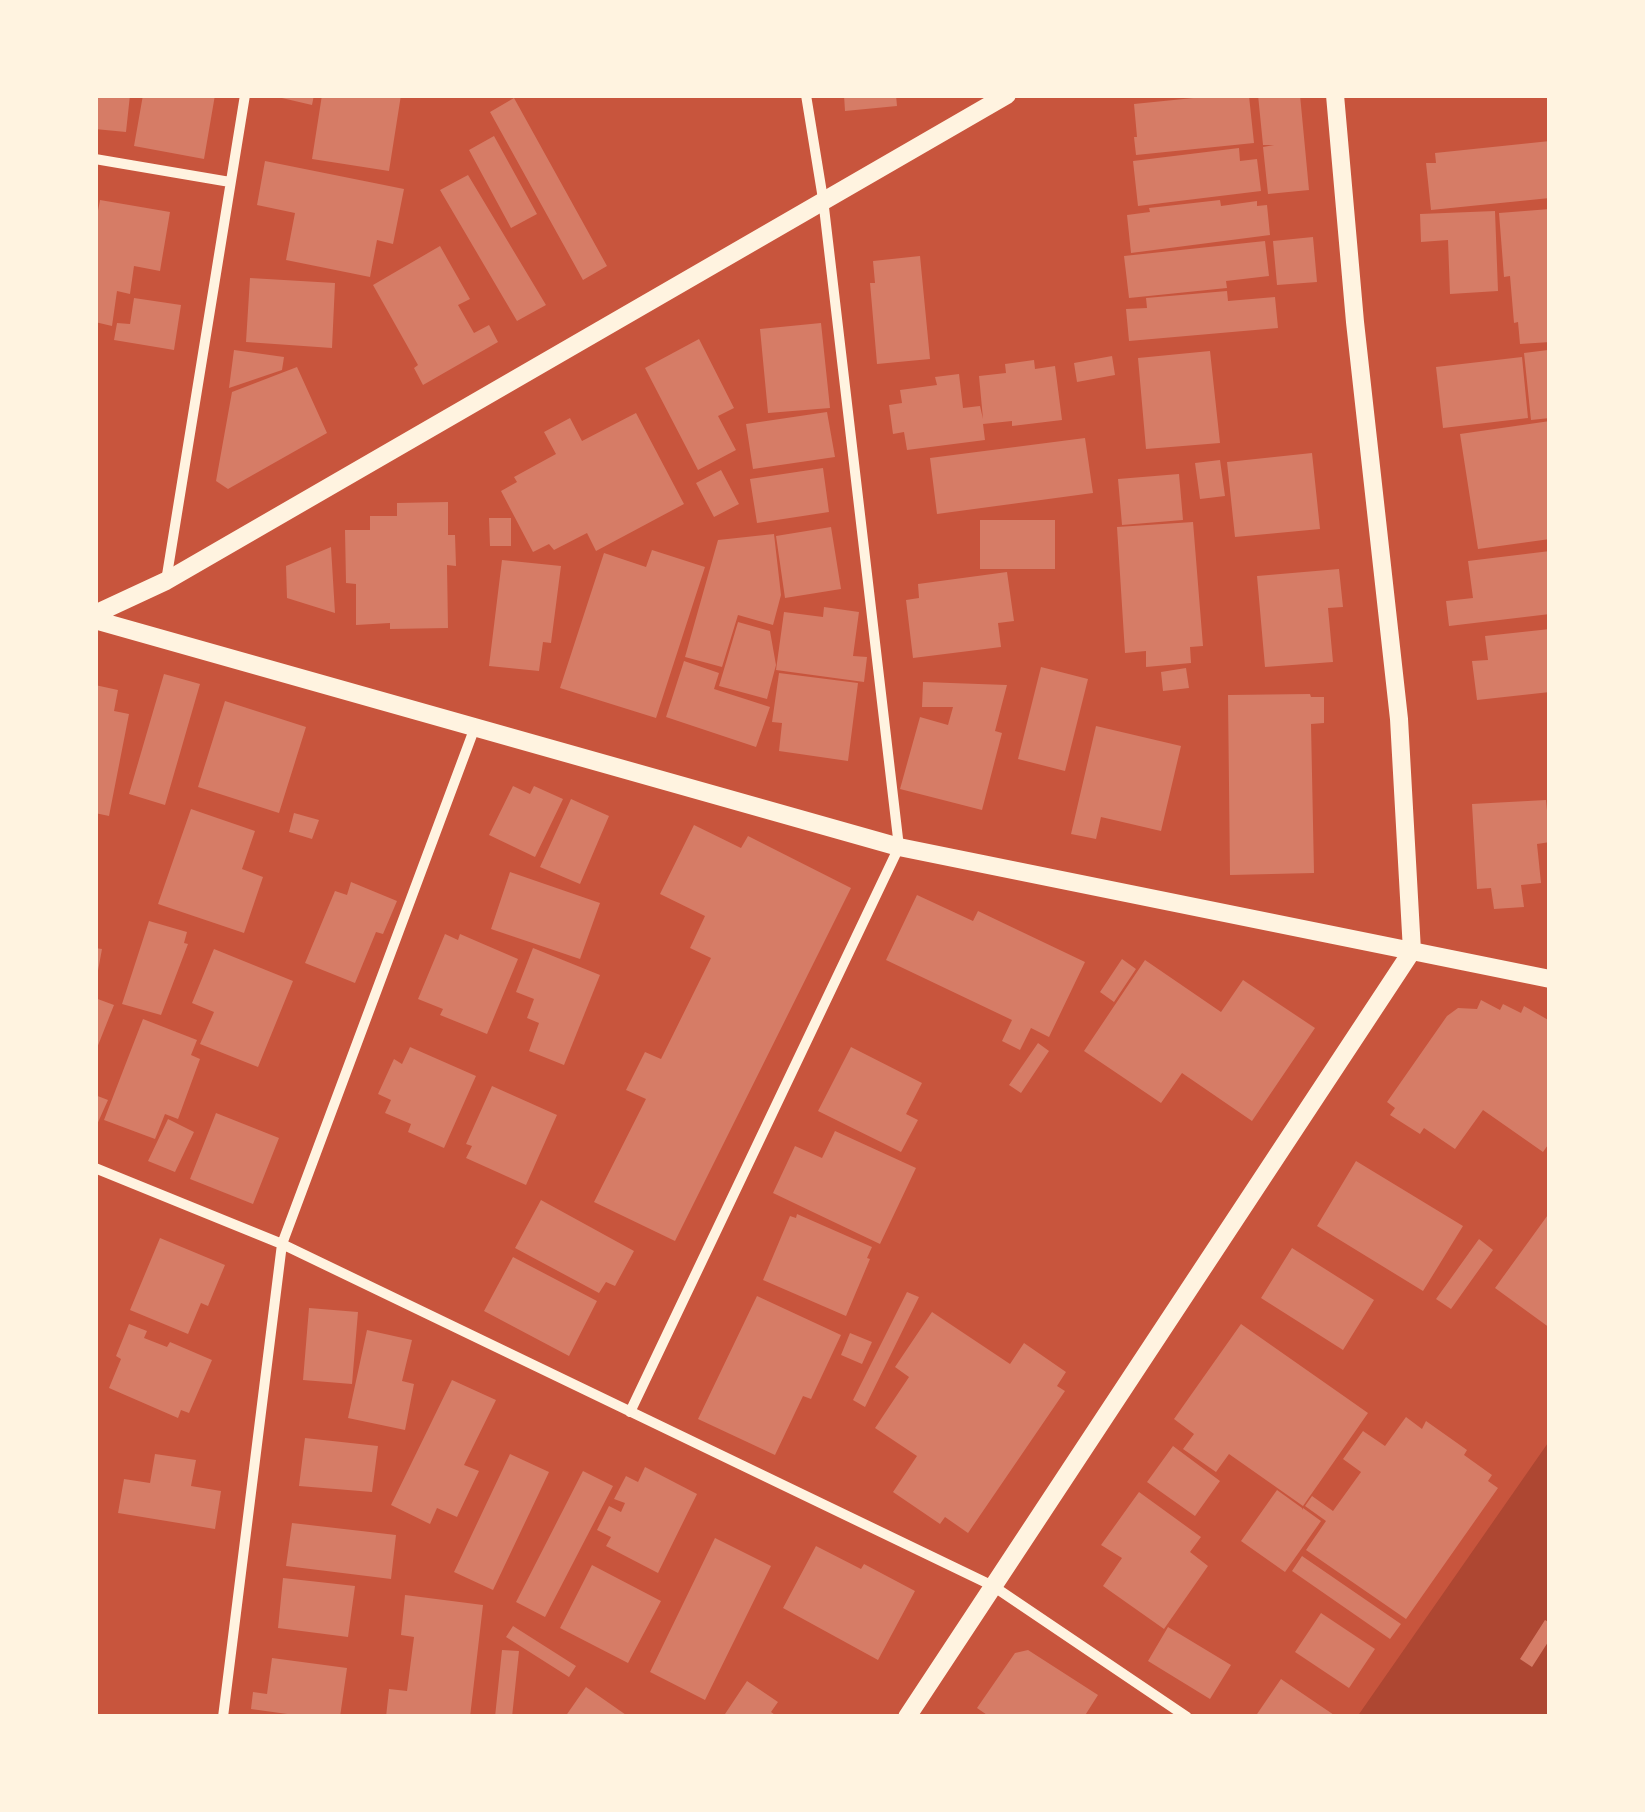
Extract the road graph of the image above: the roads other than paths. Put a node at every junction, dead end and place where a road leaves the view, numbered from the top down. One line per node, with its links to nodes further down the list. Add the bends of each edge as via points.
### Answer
1 (244, 95): 6 (street)
2 (806, 95): 7 (street)
3 (1007, 95): 7 (street)
4 (1335, 95): 12 (street, via 1399,720)
5 (95, 158): 6 (street)
6 (230, 182): 8 (street)
7 (823, 199): 8 (street); 11 (street)
8 (166, 581): 9 (street)
9 (95, 617): 10 (street)
10 (475, 728): 11 (street); 15 (street)
11 (898, 846): 12 (street); 16 (street)
12 (1412, 951): 13 (street); 17 (street)
13 (1550, 979)
14 (95, 1168): 15 (street)
15 (282, 1244): 16 (street); 18 (street)
16 (630, 1412): 17 (street)
17 (994, 1586): 19 (street); 20 (street)
18 (223, 1717)
19 (906, 1717)
20 (1188, 1717)

